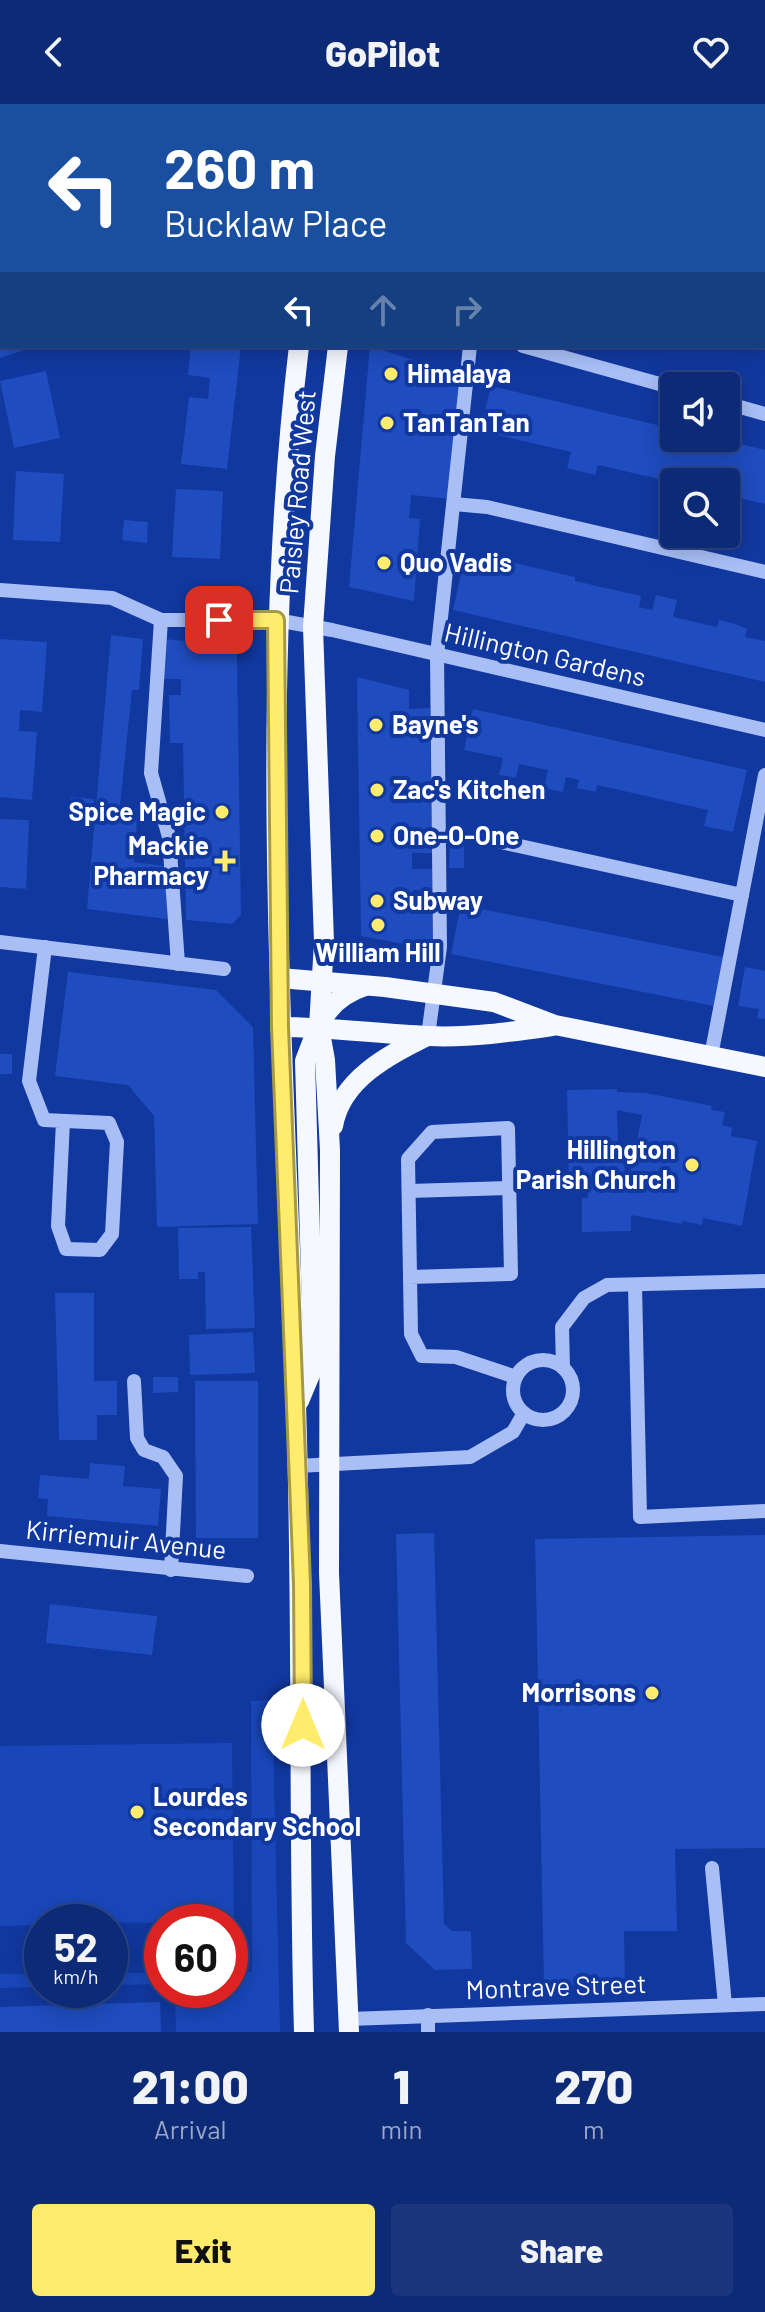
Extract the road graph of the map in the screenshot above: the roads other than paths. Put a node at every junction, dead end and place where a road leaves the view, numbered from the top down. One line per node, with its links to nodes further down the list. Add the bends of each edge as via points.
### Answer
1 (299, 348): 12 (main road, Paisley Road West)
2 (338, 348): 13 (main road, Paisley Road West)
3 (470, 348): 8 (street)
4 (530, 348): 5 (street)
5 (660, 384)
6 (740, 407): 7 (street)
7 (765, 414)
8 (454, 504): 9 (street, via 487,507); 14 (street)
9 (765, 572)
10 (0, 590): 11 (street, via 112,598)
11 (157, 619): 12 (street, Hillington Gardens); 21 (street, via 151,773 169,837)
12 (276, 620): 13 (street, Hillington Gardens); 23 (main road, Paisley Road West)
13 (313, 627): 14 (street, Hillington Gardens); 24 (main road, Paisley Road West)
14 (437, 655): 15 (street, Hillington Gardens); 26 (street, via 440,947)
15 (765, 730)
16 (765, 775): 18 (street)
17 (501, 842): 18 (street)
18 (742, 895): 31 (street)
19 (0, 942): 20 (street)
20 (45, 947): 21 (street); 33 (street, via 29,1081 44,1120)
21 (178, 964): 22 (street)
22 (224, 969)
23 (280, 978): 24 (main road); 28 (main road, Paisley Road West)
24 (324, 980): 25 (main road); 29 (main road, Paisley Road West)
25 (368, 985): 26 (main road); 29 (main road, via 335,1000)
26 (433, 993): 27 (main road, via 494,1002); 30 (street)
27 (555, 1025): 30 (main road, via 498,1034); 31 (main road)
28 (280, 1027): 29 (main road); 43 (main road, Paisley Road West)
29 (319, 1027): 30 (main road); 34 (main road, Paisley Road West); 43 (main road, via 305,1061 312,1370)
30 (428, 1036): 34 (main road, via 365,1072 351,1087 335,1113)
31 (711, 1056): 32 (main road)
32 (765, 1067)
33 (63, 1121): 33 (street, via 109,1123 117,1142 112,1234 100,1250 66,1249 58,1226)
34 (330, 1150): 45 (main road, Paisley Road West)
35 (509, 1188): 36 (street); 36 (street, via 508,1128 432,1132 408,1159); 37 (street, via 511,1274)
36 (409, 1191): 37 (street)
37 (410, 1277): 41 (street, via 411,1334 422,1356 456,1357)
38 (765, 1281): 39 (street)
39 (635, 1285): 40 (street, via 607,1285 584,1298 562,1327); 47 (street, via 640,1517)
40 (563, 1368): 41 (street, via 543,1360 531,1362); 44 (street, via 572,1386 562,1413 543,1420)
41 (516, 1377): 44 (street, via 513,1390)
42 (134, 1381): 49 (street, via 137,1438 144,1450 163,1457 176,1476)
43 (296, 1408): 46 (main road, Paisley Road West)
44 (524, 1413): 45 (street, via 513,1432 470,1457)
45 (331, 1462): 46 (street); 55 (main road, Paisley Road West, via 329,1573)
46 (297, 1466): 56 (main road, Paisley Road West)
47 (765, 1511)
48 (0, 1551): 49 (street, Kirriemuir Avenue)
49 (171, 1570): 50 (street, Kirriemuir Avenue)
50 (247, 1576)
51 (712, 1868): 53 (street)
52 (765, 2004): 53 (street, Montrave Street)
53 (725, 2005): 54 (street, Montrave Street)
54 (428, 2015): 55 (street, Montrave Street); 57 (street)
55 (349, 2025)
56 (304, 2032)
57 (428, 2032)

